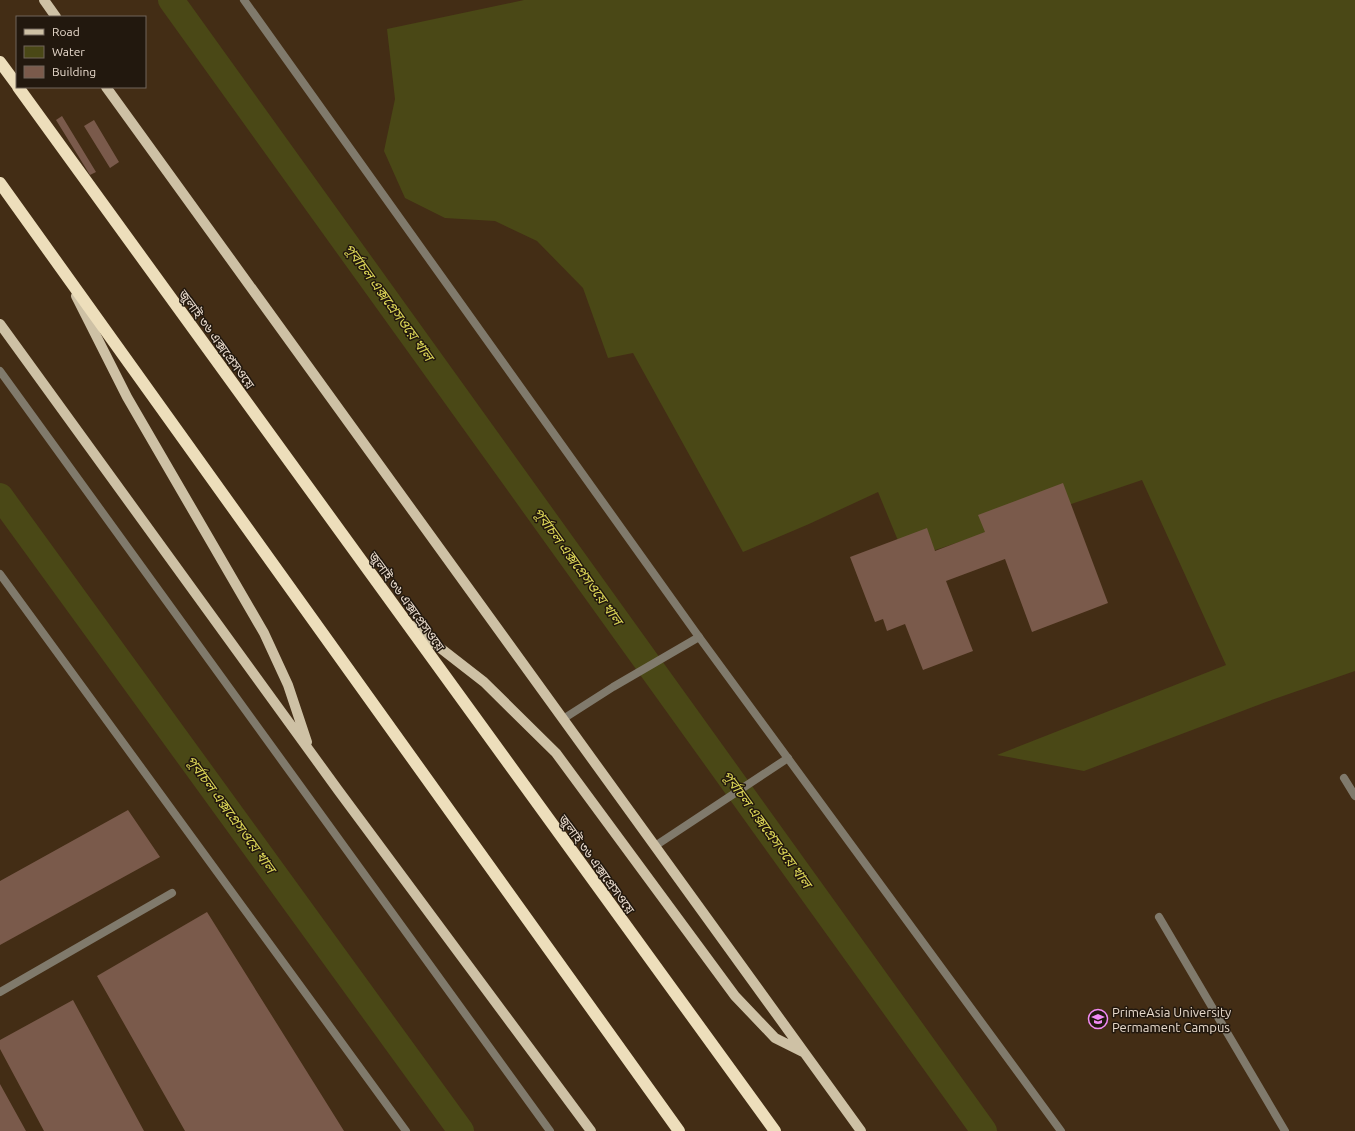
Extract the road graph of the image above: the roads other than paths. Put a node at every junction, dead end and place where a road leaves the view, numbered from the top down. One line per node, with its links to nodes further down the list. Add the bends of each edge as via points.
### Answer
1 (44, 0): 3 (main road)
2 (244, 0): 14 (street)
3 (55, 16)
4 (0, 62): 5 (highway, জুলাই ৩৬ এক্সপ্রেসওয়ে)
5 (16, 83)
6 (19, 88): 13 (highway, জুলাই ৩৬ এক্সপ্রেসওয়ে)
7 (107, 88): 15 (main road)
8 (0, 183): 9 (highway)
9 (61, 267): 16 (main road, via 127,397 264,633 288,685); 28 (highway)
10 (0, 324): 16 (main road)
11 (0, 371): 26 (street)
12 (0, 574): 25 (street)
13 (402, 619): 24 (main road, via 484,682 556,753 735,996 775,1038); 29 (highway, জুলাই ৩৬ এক্সপ্রেসওয়ে)
14 (699, 637): 15 (street, via 613,687); 17 (street)
15 (564, 720): 20 (main road)
16 (310, 752): 27 (main road)
17 (788, 758): 20 (street); 31 (street)
18 (1344, 778): 19 (street)
19 (1355, 796)
20 (655, 846): 24 (main road)
21 (172, 893): 23 (street)
22 (1159, 917): 32 (street)
23 (0, 992)
24 (805, 1053): 30 (main road)
25 (406, 1131)
26 (550, 1131)
27 (590, 1131)
28 (679, 1131)
29 (775, 1131)
30 (861, 1131)
31 (1061, 1131)
32 (1285, 1131)

